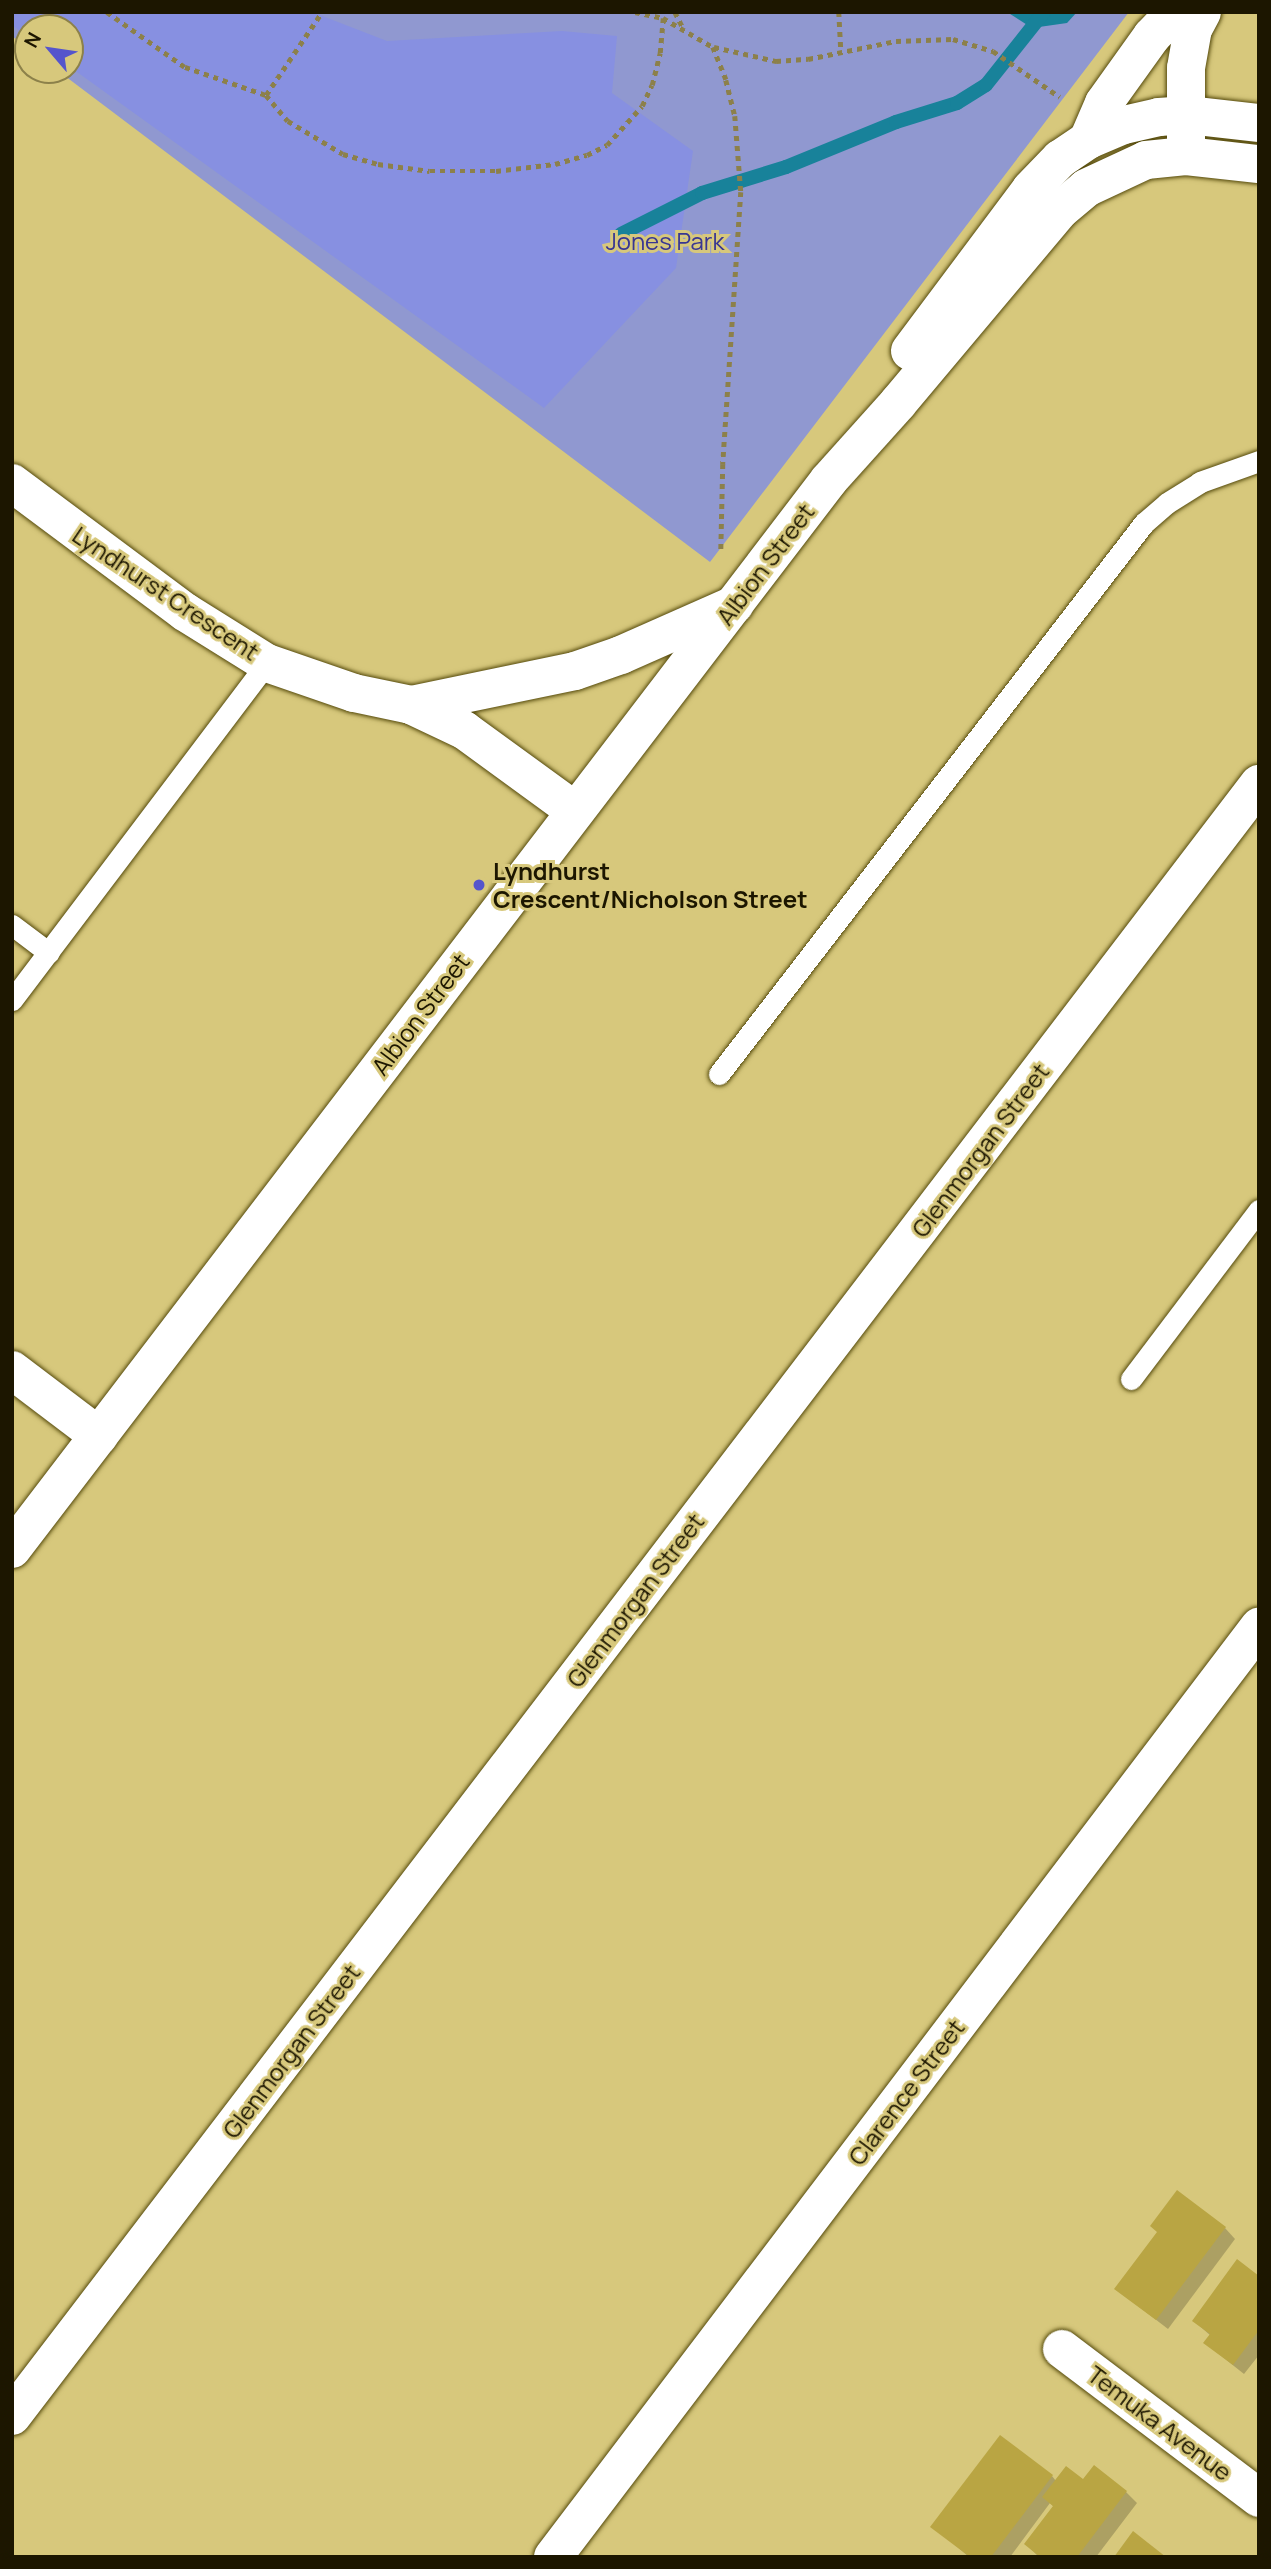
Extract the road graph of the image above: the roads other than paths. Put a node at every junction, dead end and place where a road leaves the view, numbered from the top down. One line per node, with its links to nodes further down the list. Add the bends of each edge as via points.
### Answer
1 (1175, 12): 5 (street, via 1104,103)
2 (1202, 12): 3 (street, via 1193,29 1186,68)
3 (1188, 115): 4 (street, Albion Street); 5 (street, Albion Street, via 1124,125); 6 (street)
4 (1259, 123)
5 (1088, 139): 9 (street, Albion Street, via 1031,189 981,254 898,368)
6 (1186, 156): 7 (street, Albion Street); 9 (street, Albion Street, via 1146,160 1117,171 1086,188 1059,211)
7 (1259, 164)
8 (1259, 461): 19 (lane, via 1200,482 1144,523)
9 (829, 480): 11 (street, Albion Street)
10 (12, 483): 12 (street, Lyndhurst Crescent, via 185,612)
11 (734, 605): 13 (street, Lyndhurst Crescent, via 575,671); 15 (street, Albion Street)
12 (267, 663): 13 (street, Lyndhurst Crescent, via 355,693); 17 (lane)
13 (411, 705): 15 (street, Lyndhurst Crescent, via 464,730)
14 (1259, 784): 27 (street, Glenmorgan Street)
15 (575, 811): 23 (street, Albion Street)
16 (12, 925): 17 (lane)
17 (49, 953): 18 (lane)
18 (12, 1000)
19 (719, 1074)
20 (1259, 1210): 22 (lane)
21 (12, 1370): 23 (street)
22 (1131, 1379)
23 (99, 1436): 24 (street, Albion Street)
24 (12, 1549)
25 (1259, 1627): 29 (street, Clarence Street)
26 (1062, 2349): 28 (street, Temuka Avenue)
27 (12, 2416)
28 (1259, 2498)
29 (554, 2557)

